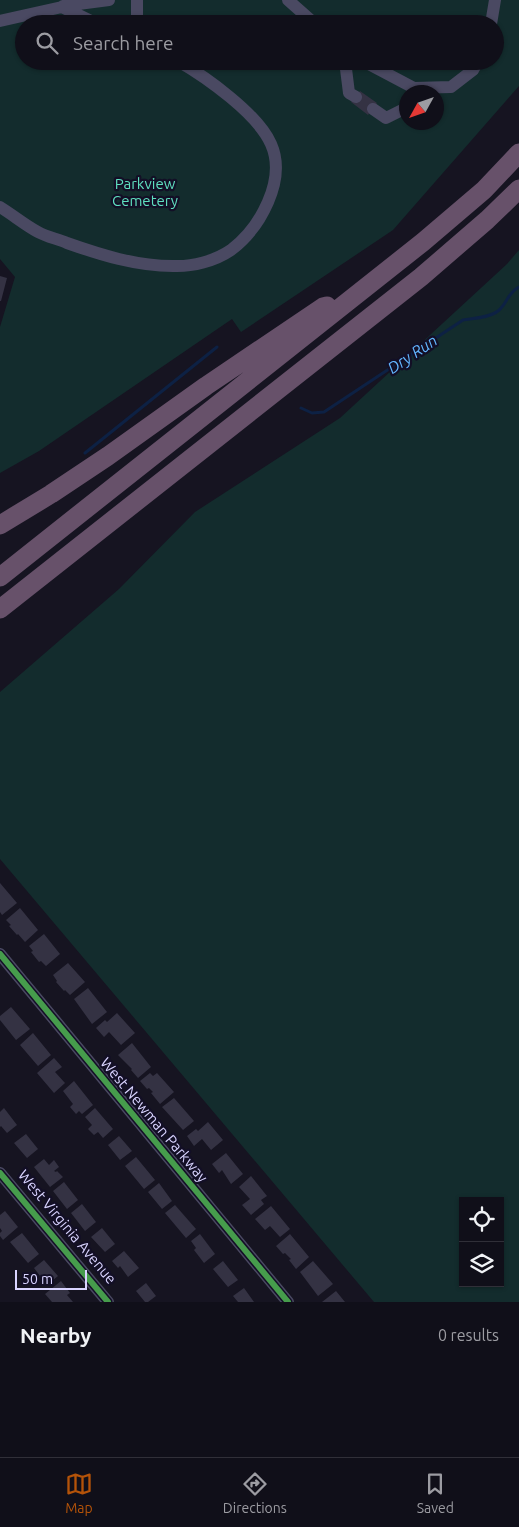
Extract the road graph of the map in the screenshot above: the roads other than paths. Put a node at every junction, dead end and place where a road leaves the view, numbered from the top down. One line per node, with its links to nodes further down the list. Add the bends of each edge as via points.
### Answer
1 (109, 0): 5 (street)
2 (137, 0): 8 (street)
3 (288, 0): 9 (street)
4 (495, 0): 10 (street)
5 (61, 3): 6 (street); 7 (street)
6 (20, 15)
7 (82, 15)
8 (136, 15)
9 (305, 15)
10 (492, 15)
11 (15, 17): 12 (street)
12 (0, 21)
13 (195, 70): 24 (street, via 256,120 271,144 276,172 270,197 256,225 230,250 203,263 175,266 141,264 105,257 39,232)
14 (346, 70): 19 (street, via 349,93)
15 (380, 70): 17 (street)
16 (474, 70): 18 (street, via 451,87)
17 (408, 85)
18 (444, 88)
19 (356, 97)
20 (373, 109): 21 (street, via 386,118)
21 (399, 112)
22 (519, 153): 25 (highway, via 484,190)
23 (519, 189): 26 (highway, via 421,277)
24 (0, 207)
25 (352, 298): 27 (highway, via 323,307 108,456); 28 (highway)
26 (186, 462): 29 (highway); 30 (highway)
27 (0, 525)
28 (0, 577)
29 (0, 609)
30 (0, 622)
31 (0, 954): 34 (street, West Newman Parkway)
32 (0, 1173): 33 (street, West Virginia Avenue)
33 (108, 1302)
34 (288, 1302)

